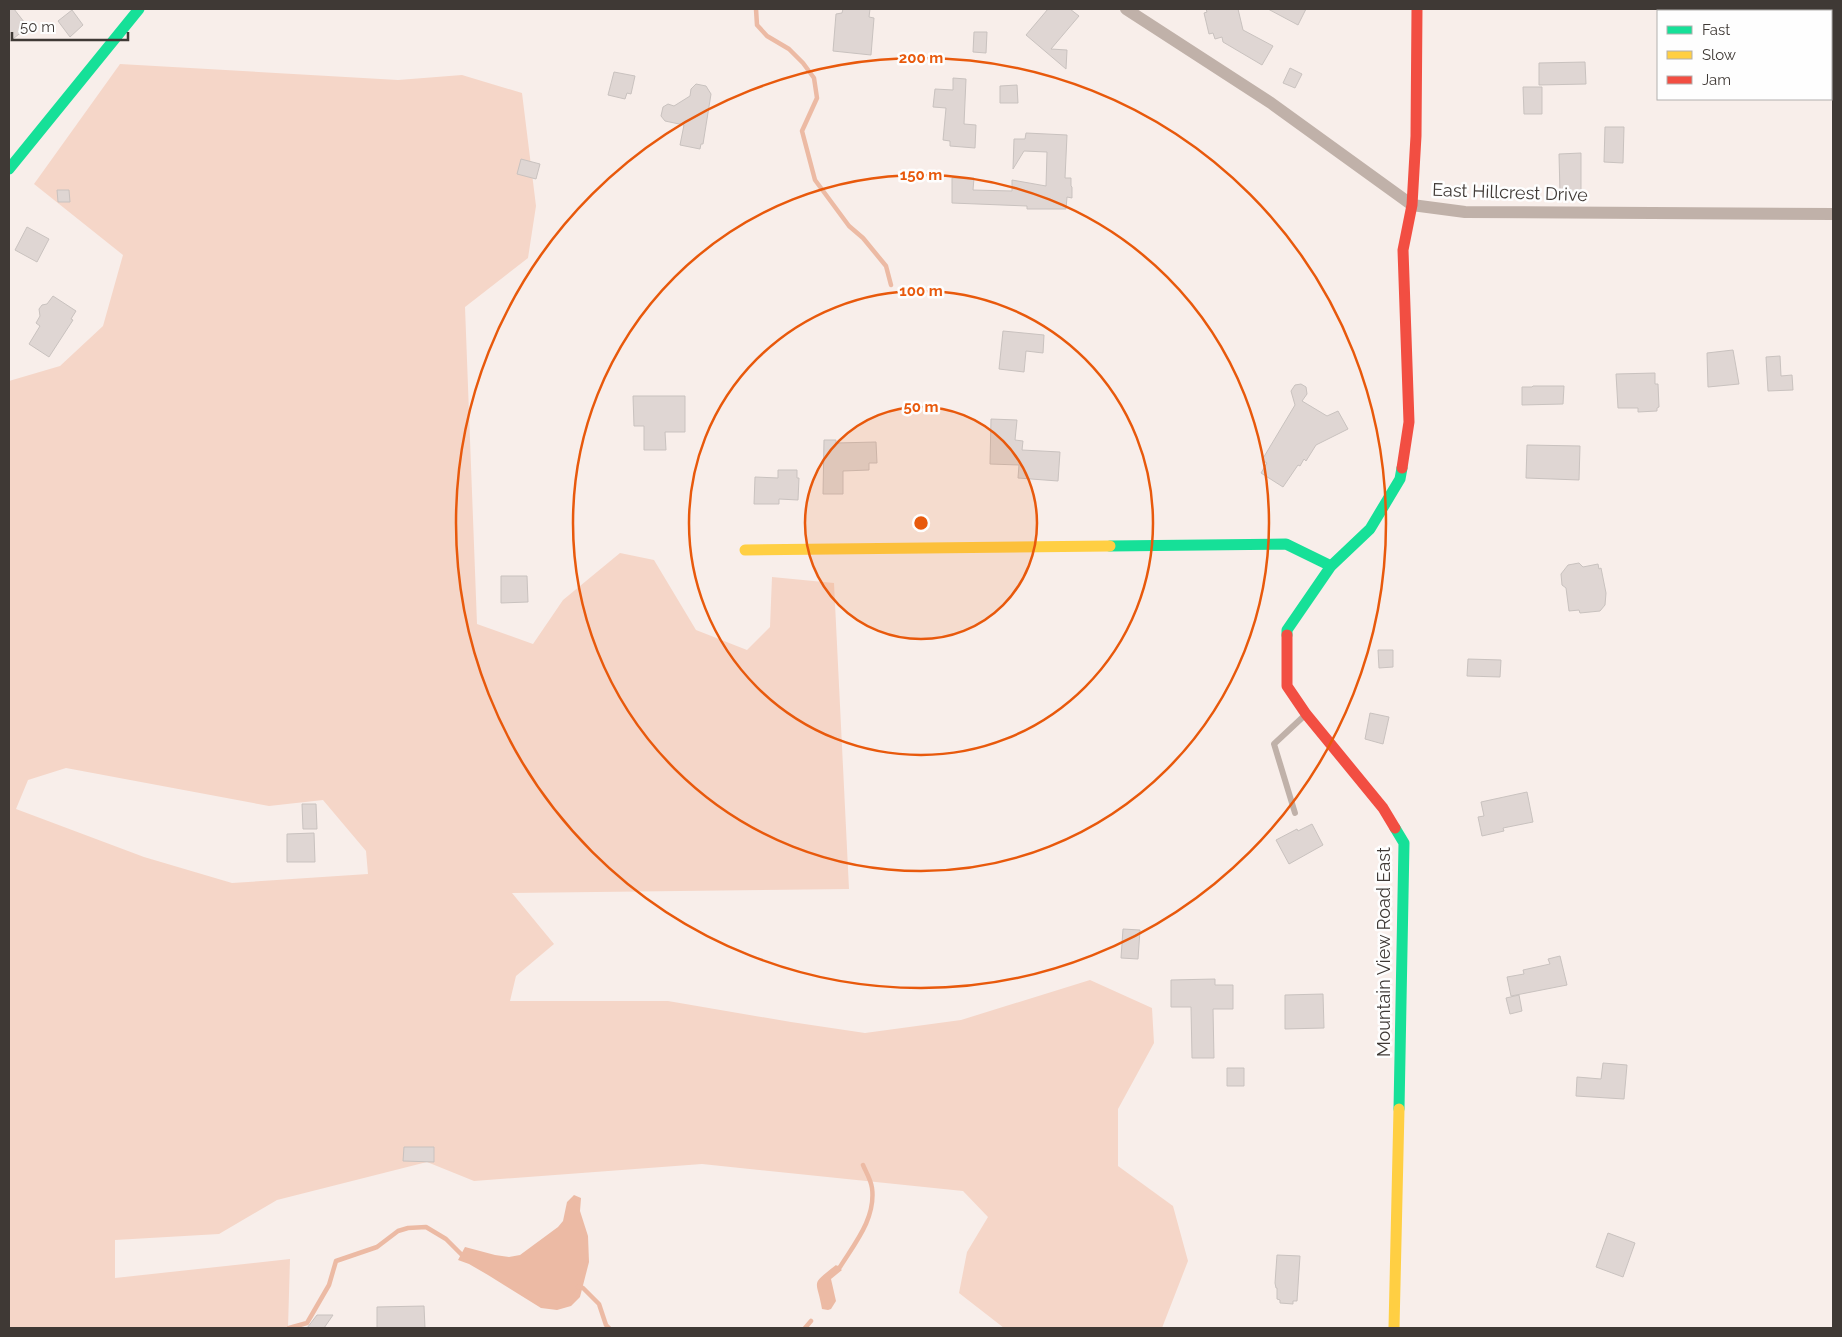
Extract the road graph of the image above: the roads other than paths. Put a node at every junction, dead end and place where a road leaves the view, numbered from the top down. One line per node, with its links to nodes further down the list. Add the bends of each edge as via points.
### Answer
1 (140, 9): 4 (street)
2 (1126, 9): 5 (street, East Hillcrest Drive, via 1271,102)
3 (1418, 9): 5 (street, Mountain View Road East)
4 (9, 168)
5 (1412, 205): 6 (street, East Hillcrest Drive, via 1465,212); 8 (street, Mountain View Road East, via 1403,250 1408,422 1400,479 1370,529)
6 (1833, 214)
7 (745, 550): 8 (street, via 1286,544)
8 (1331, 566): 9 (street, Mountain View Road East, via 1287,630 1287,686)
9 (1306, 714): 10 (lane, via 1274,744); 11 (street, Mountain View Road East, via 1383,808 1404,843)
10 (1296, 813)
11 (1394, 1328)

